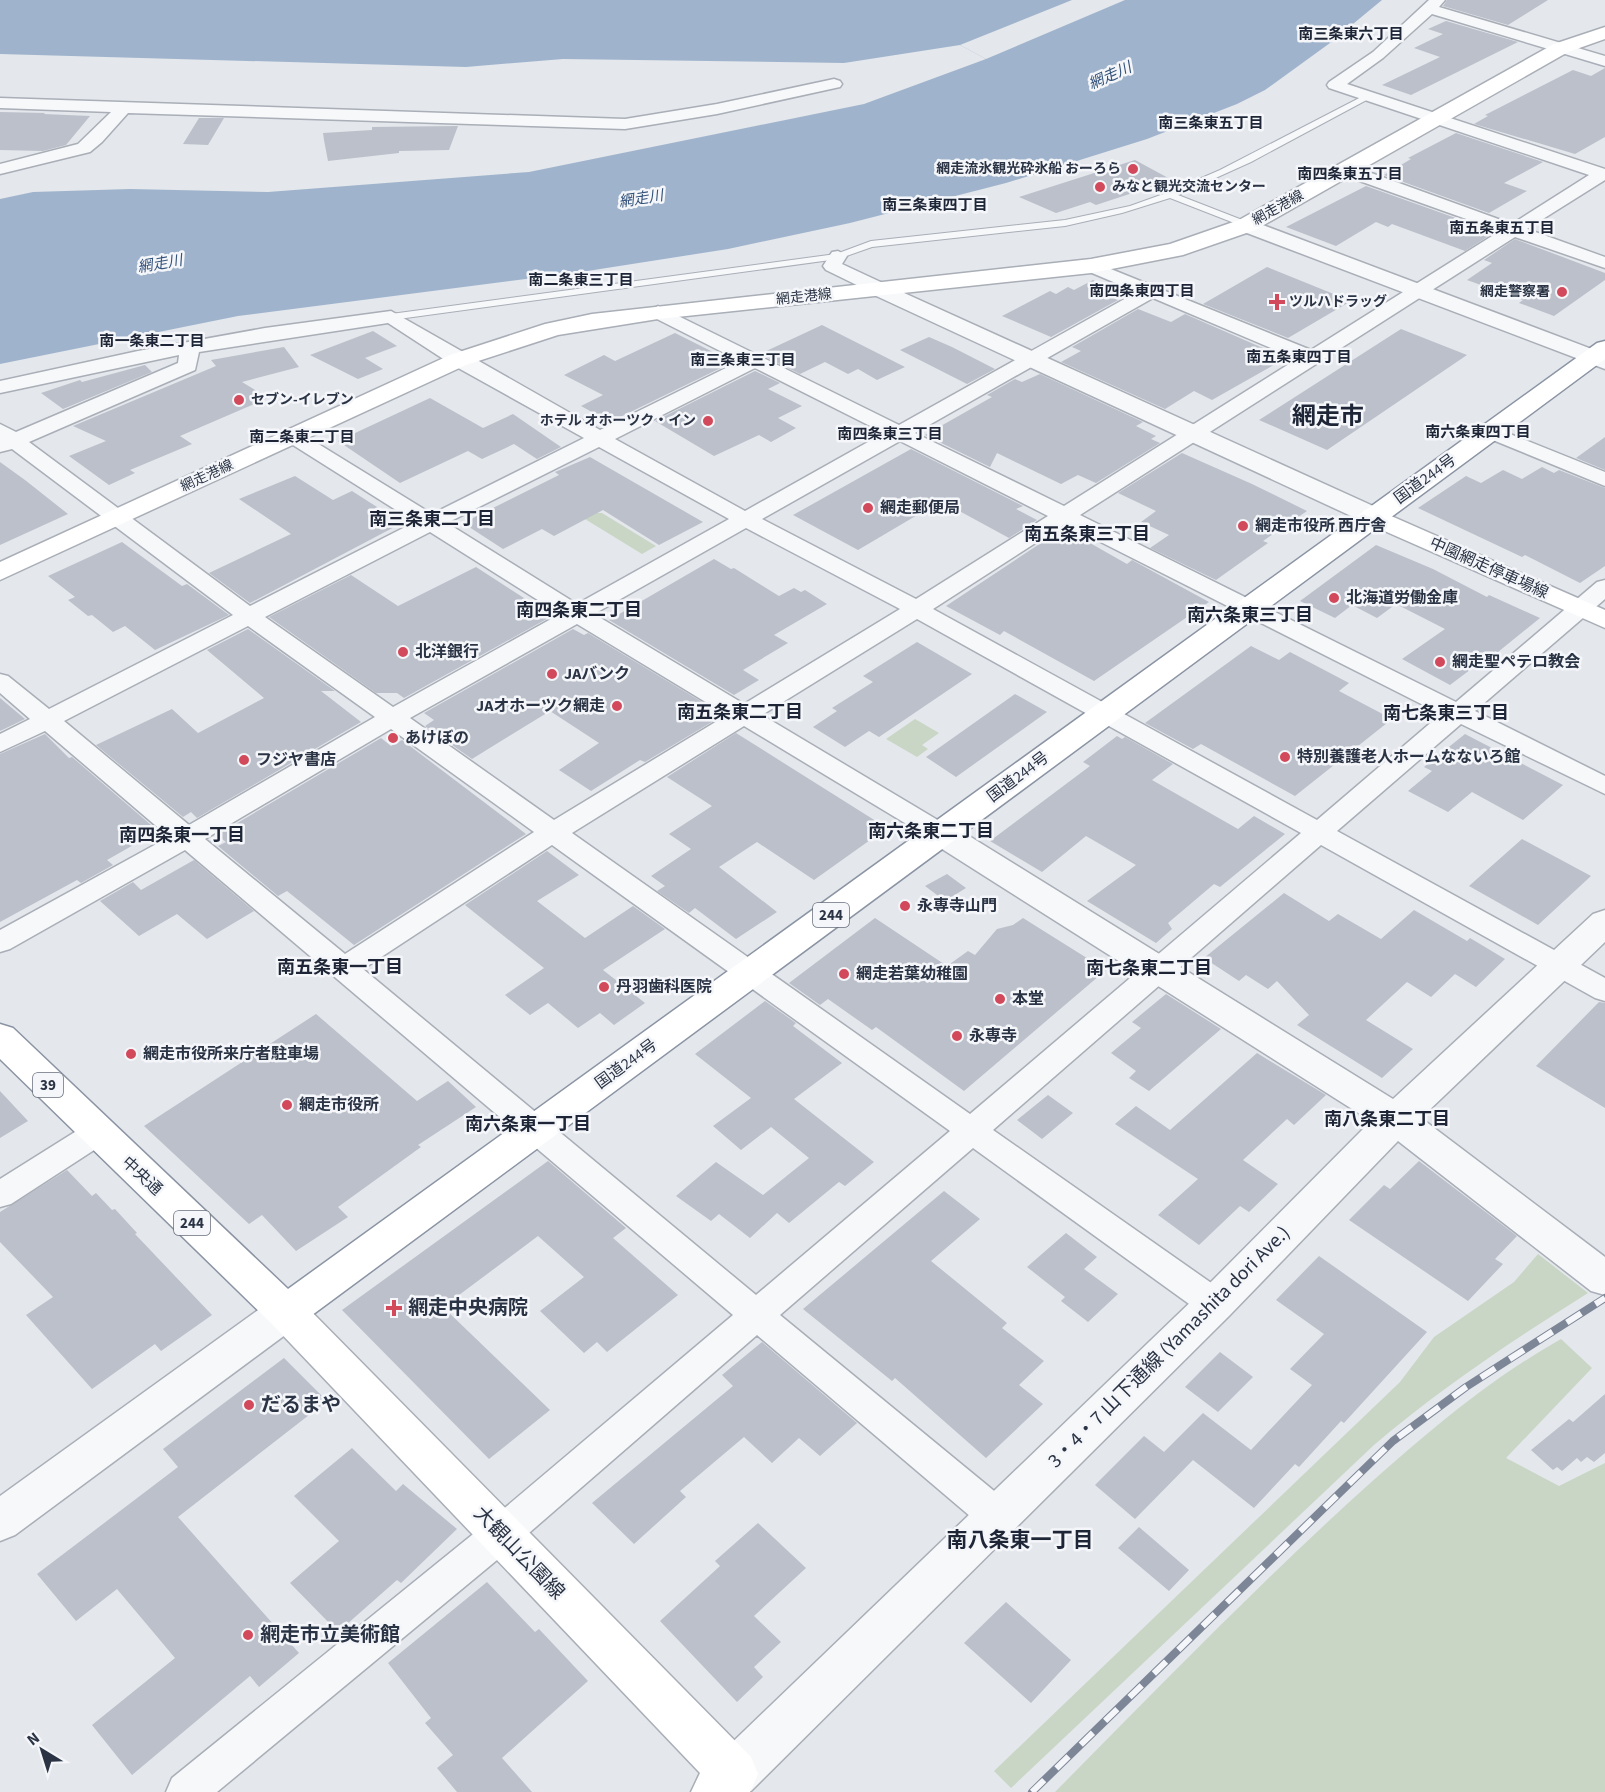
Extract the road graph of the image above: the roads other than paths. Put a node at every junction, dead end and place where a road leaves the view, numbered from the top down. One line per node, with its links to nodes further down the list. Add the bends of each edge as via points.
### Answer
1 (1433, 4): 3 (street); 6 (street, via 1378,55 1335,85)
2 (1605, 33): 3 (main road, 網走港線)
3 (1561, 48): 4 (street); 9 (main road, 網走港線)
4 (1605, 62)
5 (834, 84): 8 (street, via 625,124)
6 (1370, 96): 9 (street); 13 (lane)
7 (0, 103): 8 (street)
8 (123, 109): 10 (street, via 84,148)
9 (1437, 119): 11 (main road, 網走港線); 12 (street)
10 (0, 169)
11 (1346, 170): 14 (main road, 網走港線); 15 (street)
12 (1603, 174): 15 (street)
13 (1171, 195): 14 (lane); 16 (lane, via 1065,224 871,244)
14 (1247, 225): 18 (main road, 網走港線, via 1175,250); 21 (street)
15 (1513, 230): 17 (street); 21 (street)
16 (838, 256): 19 (street, via 832,266); 23 (lane)
17 (1605, 263)
18 (1091, 266): 19 (main road, 網走港線); 20 (street)
19 (880, 289): 22 (main road, 網走港線); 27 (street)
20 (1152, 291): 26 (street); 27 (street)
21 (1417, 291): 25 (street); 26 (street)
22 (658, 312): 28 (main road, 網走港線, via 553,329); 29 (street)
23 (391, 317): 24 (street); 28 (street)
24 (189, 348): 30 (street); 36 (street, via 188,366)
25 (1601, 356): 31 (main road, 国道244号 / 244)
26 (1312, 358): 32 (street)
27 (1032, 359): 32 (street); 33 (street)
28 (459, 360): 34 (main road, 網走港線); 35 (street)
29 (755, 361): 33 (street); 35 (street)
30 (0, 387)
31 (1490, 432): 37 (street); 39 (main road, 国道244号 / 244)
32 (1192, 433): 38 (street); 39 (street)
33 (901, 434): 38 (street); 41 (street)
34 (292, 436): 40 (main road, 網走港線); 42 (street)
35 (598, 438): 41 (street); 42 (street)
36 (5, 439): 40 (street)
37 (1605, 480)
38 (1064, 515): 45 (street); 46 (street)
39 (1373, 516): 46 (main road, 国道244号 / 244); 47 (main road, 中園網走停車場線)
40 (116, 518): 43 (main road, 網走港線); 49 (street)
41 (746, 520): 45 (street); 48 (street)
42 (432, 522): 48 (street); 49 (street)
43 (0, 572)
44 (1605, 587): 47 (street)
45 (917, 609): 52 (street); 54 (street)
46 (1251, 609): 52 (main road, 国道244号 / 244); 53 (street)
47 (1580, 609): 50 (main road, 中園網走停車場線); 53 (street)
48 (577, 614): 54 (street); 55 (street)
49 (249, 616): 55 (street); 56 (street)
50 (1605, 620)
51 (0, 681): 56 (street)
52 (1104, 713): 60 (street); 61 (main road, 国道244号 / 244)
53 (1458, 713): 58 (street); 60 (street)
54 (744, 715): 59 (street); 61 (street)
55 (392, 718): 59 (street); 62 (street)
56 (46, 720): 57 (street); 62 (street)
57 (0, 744)
58 (1605, 786)
59 (555, 831): 66 (street); 68 (street)
60 (1319, 833): 65 (street); 67 (street)
61 (942, 834): 67 (street); 68 (main road, 国道244号 / 244)
62 (187, 838): 64 (street); 66 (street)
63 (1605, 922): 65 (street, 3・4・7 山下通線 (Yamashita dori Ave.))
64 (0, 942)
65 (1560, 967): 69 (street); 71 (street, 3・4・7 山下通線 (Yamashita dori Ave.))
66 (342, 969): 72 (street)
67 (1160, 969): 71 (street); 73 (street)
68 (751, 973): 72 (main road, 国道244号 / 244); 73 (street)
69 (1605, 992)
70 (0, 1037): 74 (main road, 中央通 / 39)
71 (1396, 1119): 76 (street); 77 (street, 3・4・7 山下通線 (Yamashita dori Ave.))
72 (537, 1130): 78 (main road, 国道244号 / 244); 79 (street)
73 (972, 1130): 77 (street); 79 (street)
74 (97, 1133): 75 (street); 78 (main road, 中央通 / 244)
75 (0, 1195)
76 (1605, 1278)
77 (1215, 1304): 80 (street, 3・4・7 山下通線 (Yamashita dori Ave.))
78 (286, 1312): 81 (street); 82 (main road, 大観山公園線)
79 (756, 1314): 80 (street); 82 (street)
80 (997, 1516): 83 (street, 3・4・7 山下通線 (Yamashita dori Ave.))
81 (0, 1521)
82 (501, 1534): 83 (main road, 大観山公園線); 84 (street)
83 (725, 1783)
84 (186, 1792)

